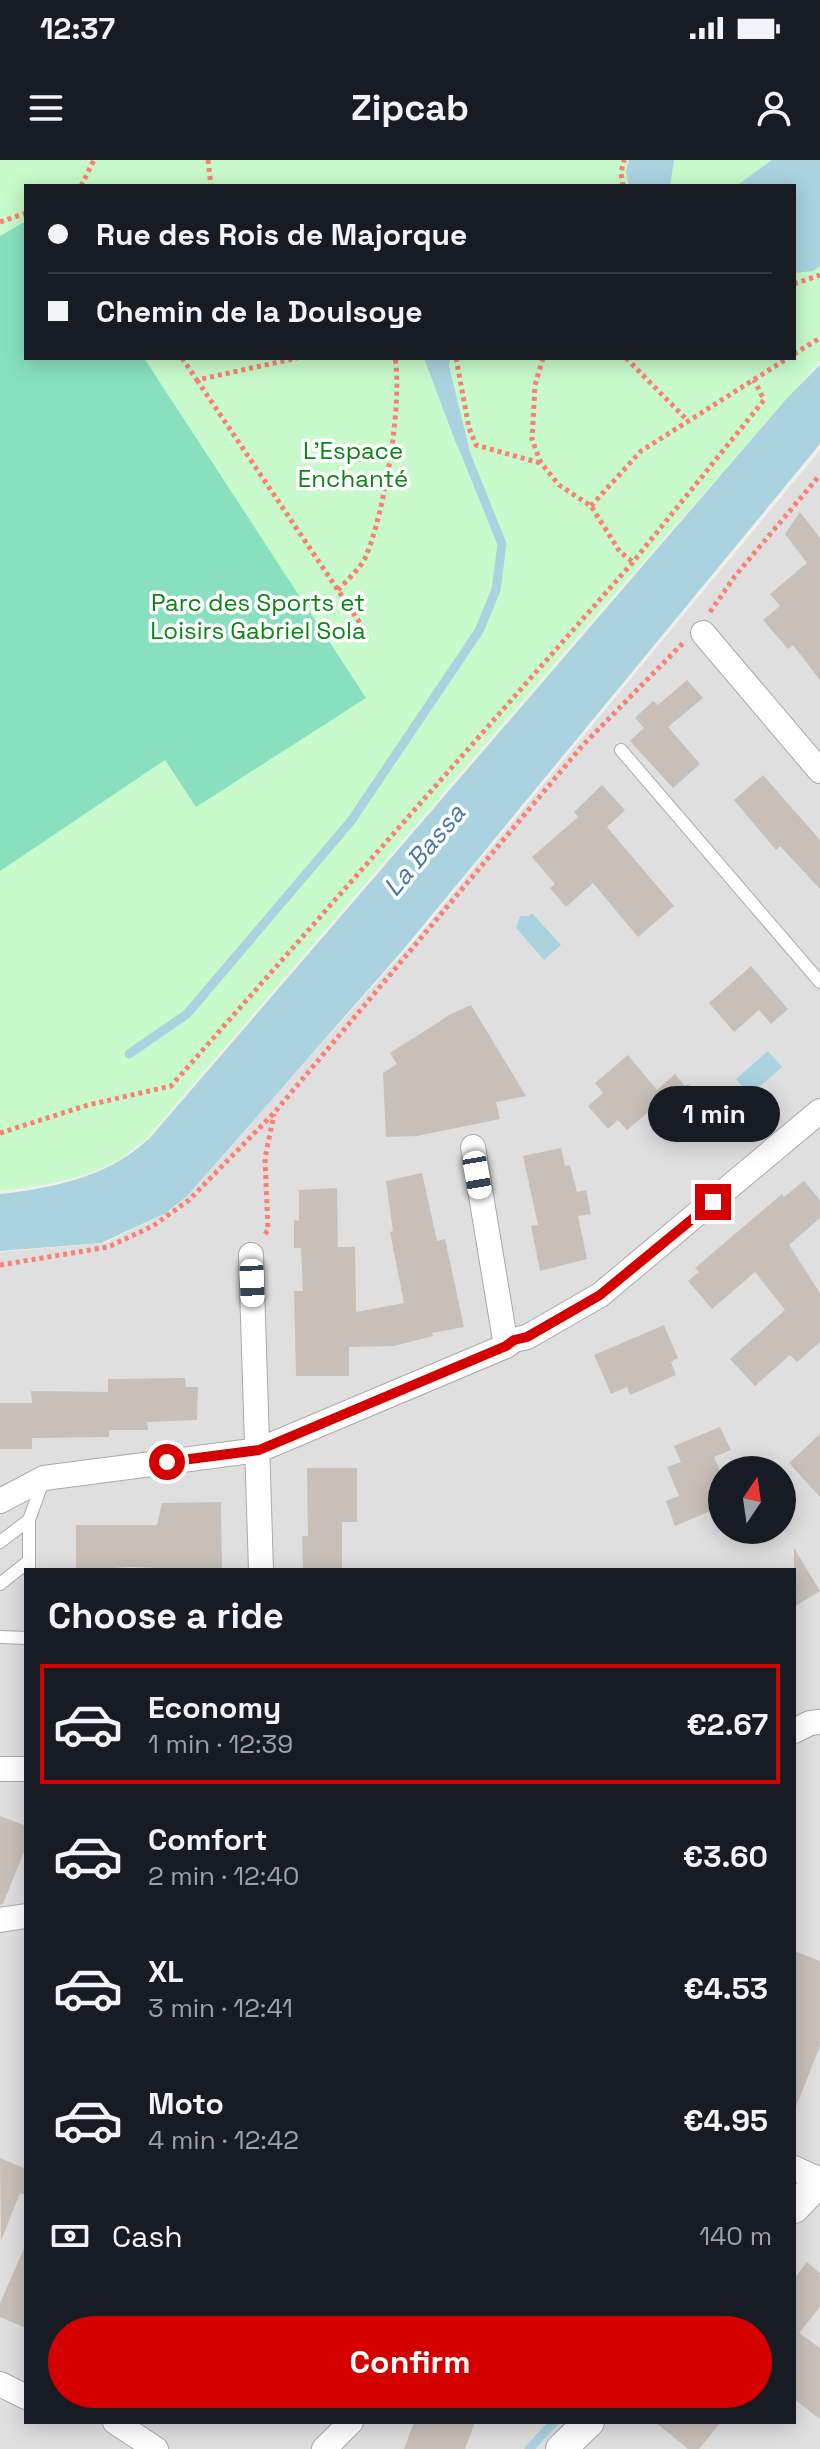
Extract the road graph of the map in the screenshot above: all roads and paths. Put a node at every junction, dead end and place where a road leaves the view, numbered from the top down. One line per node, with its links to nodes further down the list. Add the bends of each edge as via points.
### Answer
1 (94, 160): 4 (path)
2 (208, 160): 5 (path)
3 (624, 160): 6 (path)
4 (82, 184)
5 (211, 184)
6 (623, 184)
7 (24, 214): 8 (path)
8 (0, 222)
9 (820, 275): 10 (path)
10 (796, 283)
11 (820, 338): 12 (path)
12 (796, 353)
13 (183, 360): 20 (path)
14 (288, 360): 20 (path)
15 (395, 360): 27 (path, via 387,480 365,558)
16 (456, 360): 23 (path, via 476,445)
17 (542, 360): 23 (path, via 535,385 532,440)
18 (628, 360): 22 (path)
19 (785, 360): 21 (path)
20 (197, 380): 27 (path)
21 (754, 380): 22 (path); 26 (path, via 764,400)
22 (688, 421): 25 (path, via 641,451)
23 (541, 463): 25 (path, via 559,485)
24 (820, 475): 28 (path, via 735,576)
25 (591, 506): 26 (path, via 620,552)
26 (633, 562): 35 (path, via 171,1086)
27 (338, 590): 29 (path)
28 (700, 630): 31 (street); 33 (path, via 583,745)
29 (366, 632)
30 (621, 750): 32 (lane)
31 (820, 771)
32 (820, 982)
33 (274, 1113): 37 (path, via 265,1158 268,1230); 38 (path, via 189,1200 153,1226 108,1247)
34 (816, 1123): 39 (street, via 600,1295)
35 (0, 1133)
36 (473, 1147): 39 (street)
37 (251, 1255): 40 (street)
38 (0, 1265)
39 (506, 1346): 40 (street)
40 (259, 1450): 41 (street); 46 (street)
41 (44, 1478): 42 (street); 43 (lane)
42 (3, 1497)
43 (29, 1520): 44 (lane); 45 (lane)
44 (0, 1542)
45 (29, 1566)
46 (261, 1568)
47 (24, 1569): 48 (lane)
48 (0, 1584)
49 (0, 1637): 50 (lane)
50 (24, 1638)
51 (820, 1722): 52 (street)
52 (796, 1730)
53 (0, 1769): 54 (street)
54 (24, 1769)
55 (24, 1916): 56 (street)
56 (0, 1920)
57 (796, 2169): 58 (street)
58 (820, 2180): 59 (street)
59 (796, 2206)
60 (0, 2384): 61 (street)
61 (24, 2396)
62 (118, 2424): 65 (street)
63 (349, 2424): 66 (street)
64 (587, 2424): 67 (street)
65 (156, 2449)
66 (324, 2449)
67 (561, 2449)

